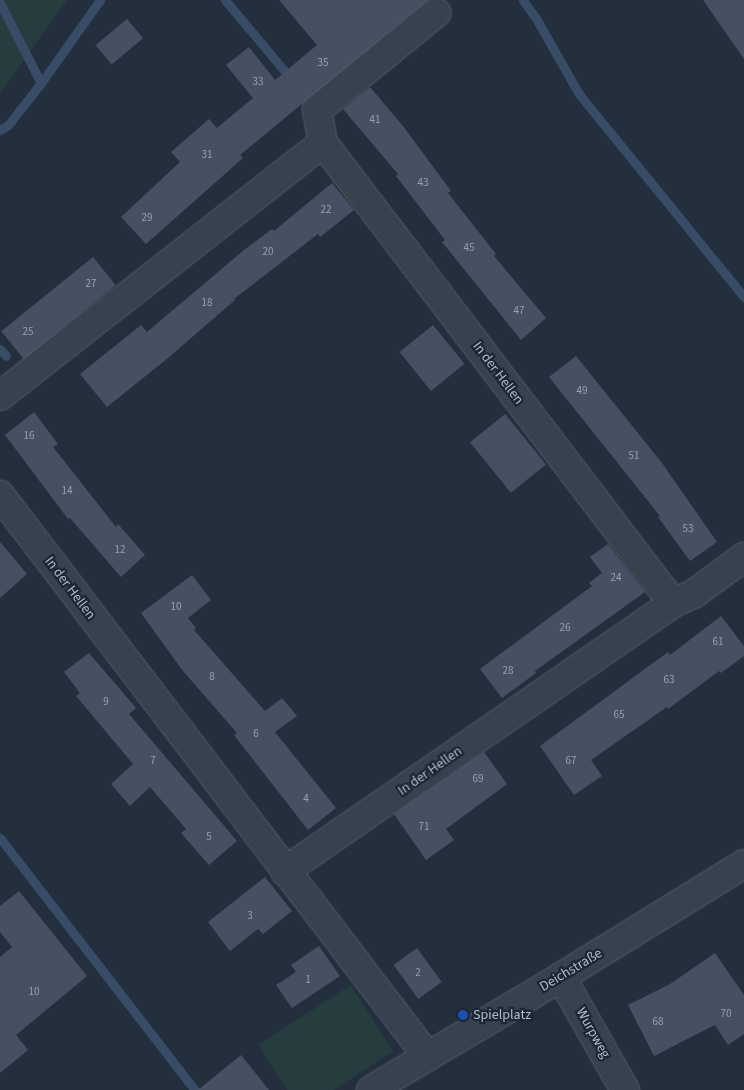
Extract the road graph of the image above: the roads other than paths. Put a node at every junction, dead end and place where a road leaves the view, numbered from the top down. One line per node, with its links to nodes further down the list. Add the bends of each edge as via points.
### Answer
1 (436, 13): 2 (street, In der Hellen, via 318,110)
2 (323, 143): 3 (street); 6 (street, In der Hellen)
3 (0, 396)
4 (0, 496): 8 (street, In der Hellen)
5 (744, 557): 6 (street, In der Hellen, via 695,593)
6 (673, 603): 8 (street, In der Hellen)
7 (744, 864): 9 (street, Deichstraße)
8 (285, 871): 10 (street, In der Hellen)
9 (561, 977): 10 (street, Deichstraße); 12 (street, Wurpweg)
10 (428, 1057): 11 (street, Deichstraße)
11 (371, 1090)
12 (624, 1090)

